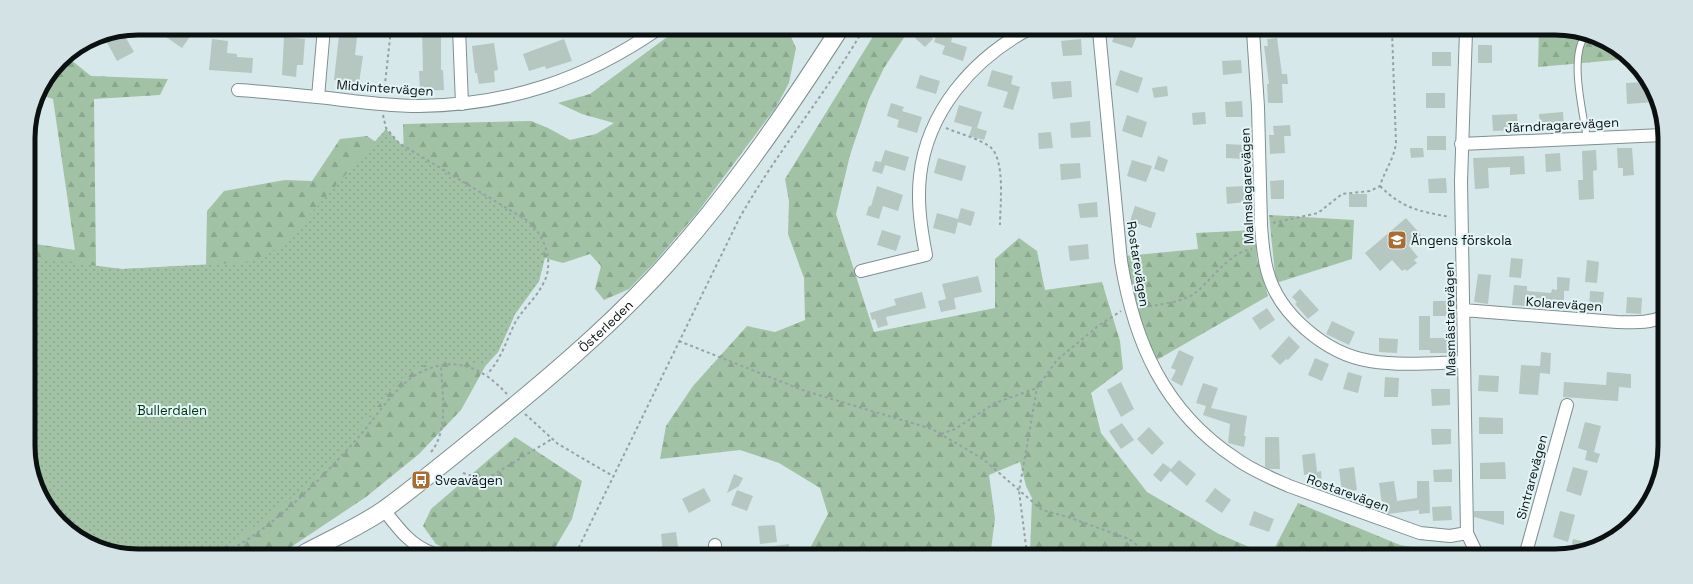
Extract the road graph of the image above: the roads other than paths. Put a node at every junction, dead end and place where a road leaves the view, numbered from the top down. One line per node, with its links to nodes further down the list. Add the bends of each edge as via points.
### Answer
1 (323, 35): 11 (street)
2 (459, 35): 12 (street)
3 (649, 35): 12 (street, Midvintervägen, via 613,58 567,79 510,97)
4 (836, 35): 21 (main road, Österleden, via 747,167 654,279 592,339 521,401)
5 (1019, 35): 16 (street, via 999,47 973,69 958,87 935,124 920,176 920,221 926,255)
6 (1099, 35): 22 (street, Rostarevägen, via 1121,261 1136,329 1162,384 1201,431 1235,459 1289,486 1420,533 1450,536)
7 (1252, 35): 19 (street, Malmslagarevägen, via 1263,248 1267,271 1283,304 1298,323 1319,339 1354,357 1368,361 1414,364)
8 (1466, 35): 15 (street, Masmästarevägen)
9 (1584, 39): 14 (lane, via 1577,58)
10 (238, 90): 11 (street, Midvintervägen)
11 (318, 97): 12 (street, Midvintervägen, via 418,106)
12 (462, 104)
13 (1658, 135): 14 (street, Järndragarevägen)
14 (1587, 138): 15 (street, Järndragarevägen)
15 (1461, 144): 17 (street, Masmästarevägen)
16 (861, 271)
17 (1464, 310): 18 (street, Kolarevägen, via 1617,322); 19 (street, Masmästarevägen)
18 (1658, 319)
19 (1464, 362): 22 (street, Masmästarevägen)
20 (1567, 405): 26 (street, Sintrarevägen)
21 (384, 510): 23 (main road, Österleden); 24 (street, via 413,544)
22 (1467, 533): 25 (street, Masmästarevägen)
23 (312, 549)
24 (424, 549)
25 (1475, 549)
26 (1527, 549)

